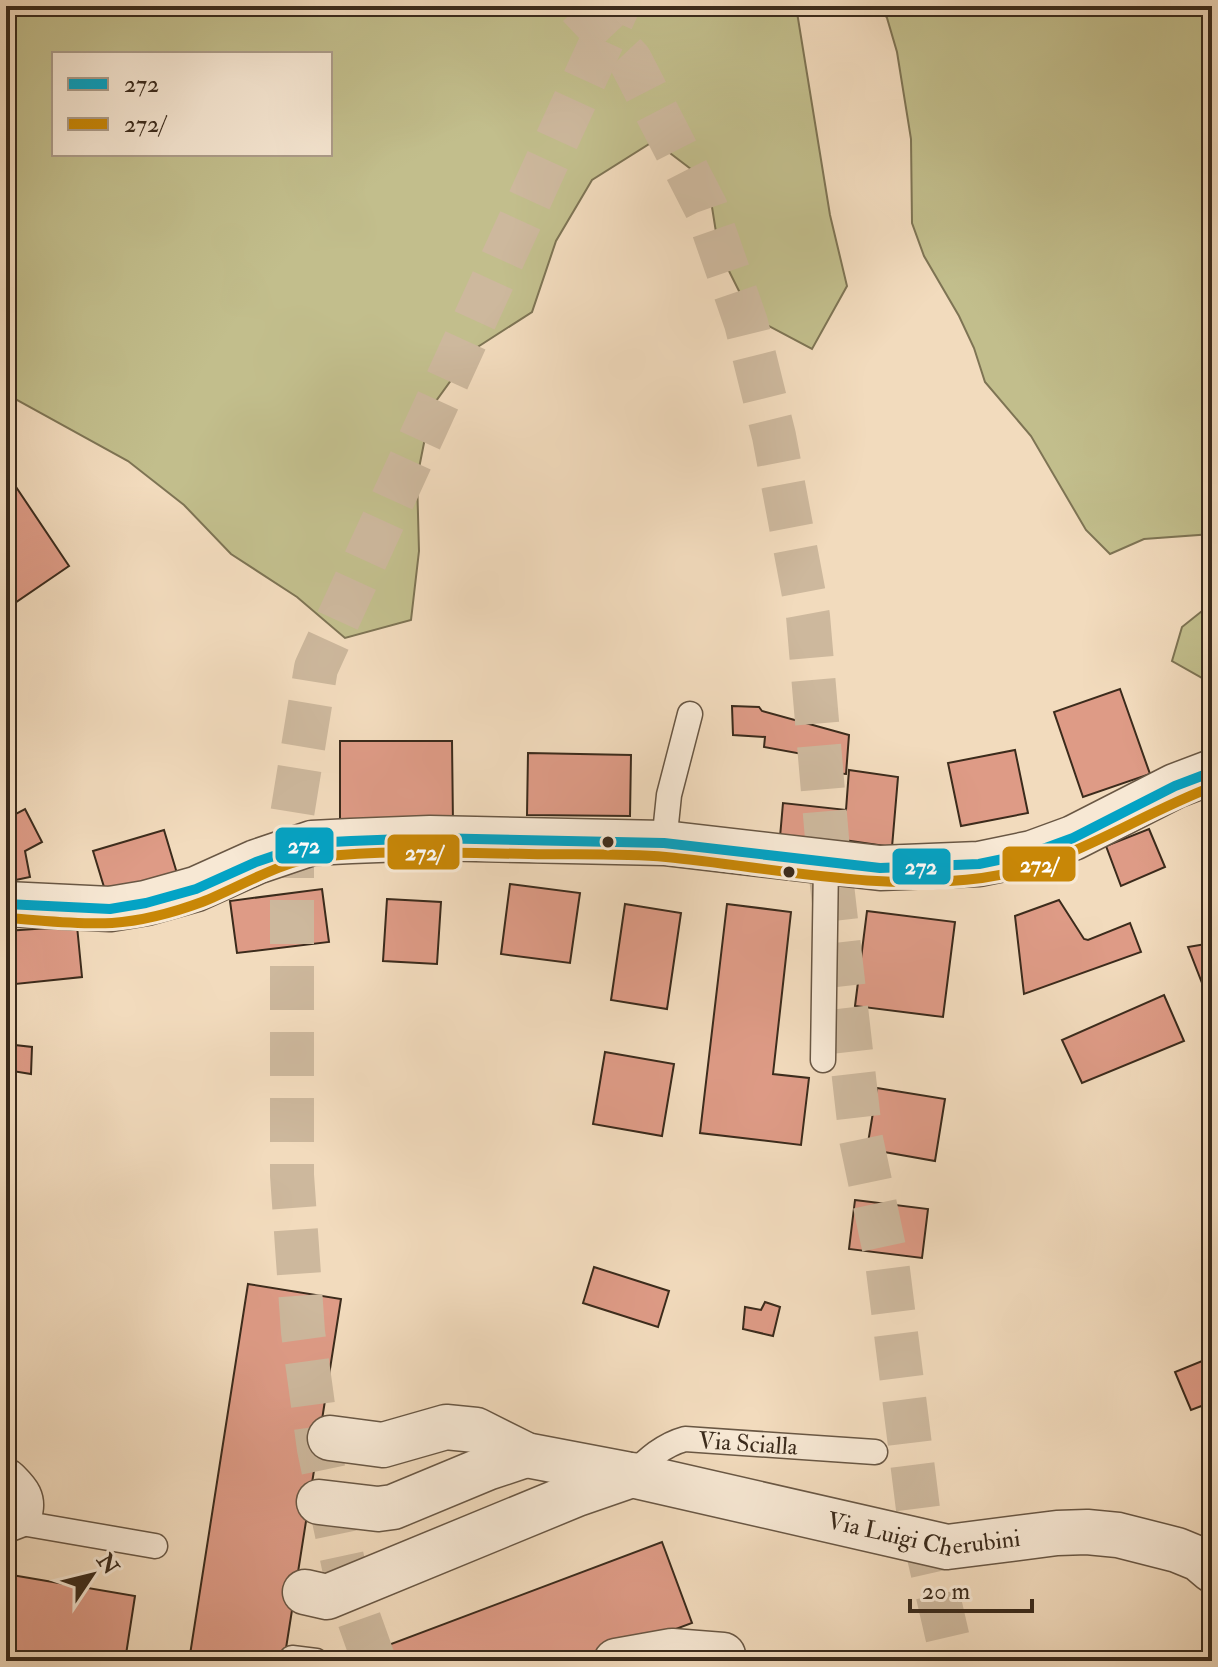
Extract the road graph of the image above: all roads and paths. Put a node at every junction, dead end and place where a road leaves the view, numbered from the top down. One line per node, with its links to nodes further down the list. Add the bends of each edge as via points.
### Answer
1 (690, 714): 3 (lane, via 669,795)
2 (1212, 772): 4 (street, via 1073,838 1004,860 880,868)
3 (664, 843): 4 (street); 5 (street, via 430,838 312,843 146,903 110,909)
4 (826, 863): 6 (lane)
5 (6, 904)
6 (823, 1060)
7 (330, 1438): 9 (street, Via Luigi Cherubini, via 383,1445 446,1427 476,1430)
8 (875, 1452): 10 (lane, Via Scialla, via 685,1439 672,1442)
9 (526, 1455): 10 (street, Via Luigi Cherubini); 11 (street, Via Luigi Cherubini, via 393,1507)
10 (632, 1475): 14 (street, Via Luigi Cherubini, via 947,1547 1087,1532 1177,1550); 15 (street, via 327,1597)
11 (319, 1502)
12 (7, 1507): 13 (lane)
13 (155, 1546)
14 (1208, 1564)
15 (305, 1592)
16 (723, 1655): 17 (street, via 672,1651)
17 (616, 1661)

